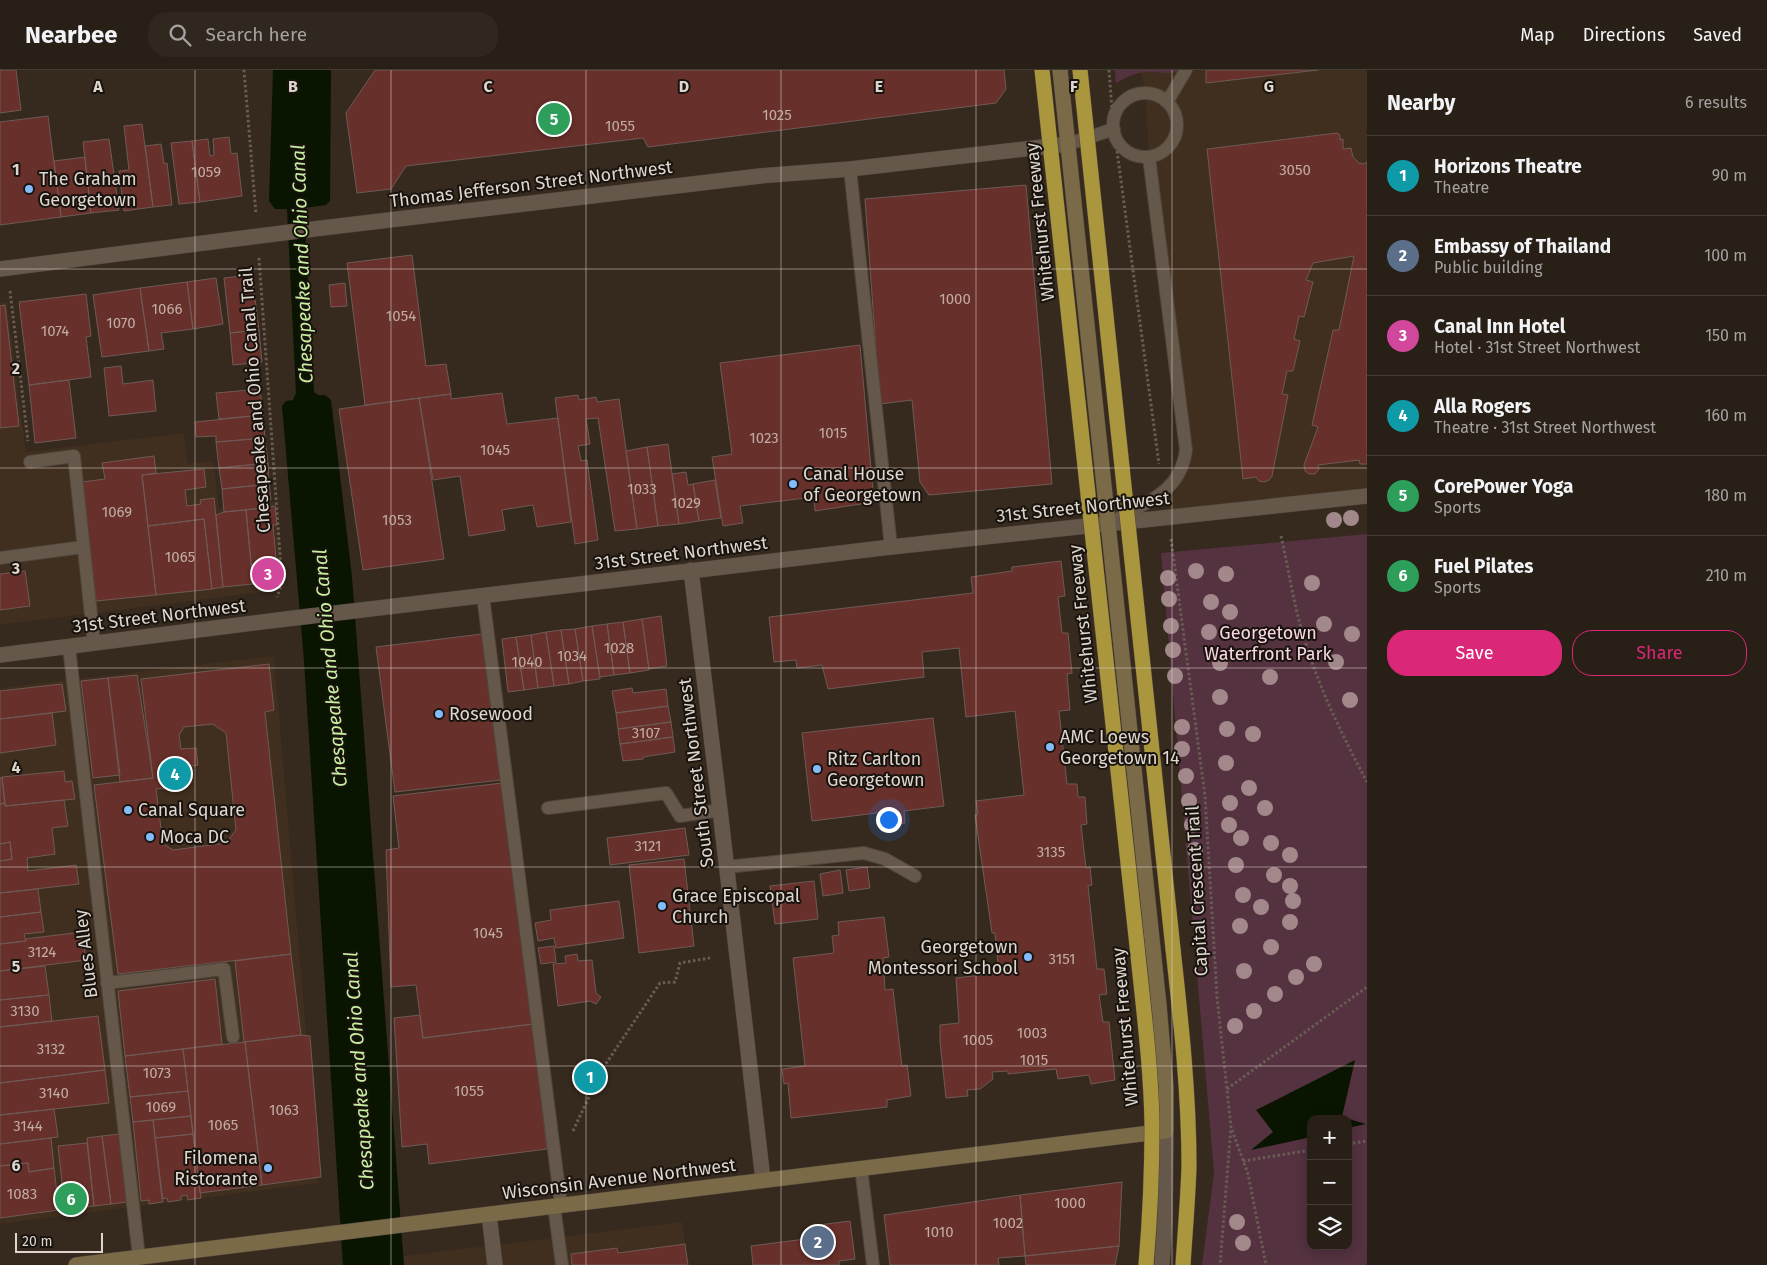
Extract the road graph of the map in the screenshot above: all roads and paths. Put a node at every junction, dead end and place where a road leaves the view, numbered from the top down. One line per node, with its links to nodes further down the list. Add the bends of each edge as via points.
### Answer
1 (244, 70): 12 (path)
2 (1042, 70): 56 (highway, Whitehurst Freeway, bridge, via 1149,1071 1152,1123)
3 (1060, 70): 9 (main road)
4 (1080, 70): 58 (highway, bridge, via 1180,1014 1189,1167)
5 (1109, 70): 8 (path)
6 (1186, 70): 7 (lane)
7 (1167, 102): 8 (lane, via 1156,95 1135,95 1119,108 1114,118); 10 (lane, via 1176,118 1174,139 1168,148)
8 (1114, 129): 9 (lane); 10 (lane, via 1116,138 1129,153); 16 (path)
9 (1068, 144): 11 (street, Thomas Jefferson Street Northwest); 19 (main road)
10 (1149, 157): 16 (lane, via 1186,450 1184,465 1172,485)
11 (850, 168): 14 (street, Thomas Jefferson Street Northwest, via 760,176); 22 (lane)
12 (256, 218)
13 (259, 255): 26 (path, Chesapeake and Ohio Canal Trail, via 282,583)
14 (4, 268): 15 (path)
15 (30, 462): 21 (lane, via 74,456)
16 (1162, 492): 19 (lane)
17 (1367, 496): 18 (street, 31st Street Northwest)
18 (1166, 517): 19 (street, 31st Street Northwest); 39 (path, Capital Crescent Trail, via 1205,796 1217,997)
19 (1108, 524): 22 (street, 31st Street Northwest); 41 (main road, via 1159,1005)
20 (1281, 536): 30 (path, via 1304,641 1349,748)
21 (84, 547): 23 (lane); 27 (lane)
22 (890, 547): 24 (street, 31st Street Northwest)
23 (0, 558)
24 (691, 570): 25 (street, 31st Street Northwest); 32 (street, South Street Northwest)
25 (483, 596): 27 (street, 31st Street Northwest); 49 (lane)
26 (275, 603)
27 (94, 642): 28 (street, 31st Street Northwest)
28 (69, 647): 29 (street, 31st Street Northwest); 36 (lane, Blues Alley)
29 (0, 655)
30 (1367, 782)
31 (548, 808): 32 (lane, via 666,793 680,816)
32 (720, 810): 33 (street, South Street Northwest)
33 (726, 867): 34 (lane, via 864,853 885,859); 48 (street, South Street Northwest)
34 (915, 876)
35 (710, 958): 42 (path, via 680,963 676,982 660,983 601,1071)
36 (107, 983): 38 (lane, via 224,968); 51 (lane, Blues Alley)
37 (1367, 987): 39 (path)
38 (233, 1036)
39 (1227, 1090): 40 (path, Capital Crescent Trail)
40 (1231, 1127): 46 (path); 59 (path, Capital Crescent Trail)
41 (1166, 1131): 47 (main road, Wisconsin Avenue Northwest); 57 (street)
42 (572, 1135)
43 (1367, 1141): 44 (path)
44 (1352, 1143)
45 (1307, 1151): 46 (path)
46 (1243, 1161): 60 (path)
47 (861, 1168): 48 (main road, Wisconsin Avenue Northwest); 55 (lane)
48 (763, 1180): 49 (main road, Wisconsin Avenue Northwest)
49 (557, 1206): 50 (main road, Wisconsin Avenue Northwest); 54 (lane)
50 (489, 1214): 51 (main road, Wisconsin Avenue Northwest); 53 (street)
51 (139, 1257): 52 (main road, Wisconsin Avenue Northwest)
52 (76, 1265)
53 (495, 1265)
54 (562, 1265)
55 (873, 1265)
56 (1146, 1265)
57 (1162, 1265)
58 (1183, 1265)
59 (1220, 1265)
60 (1266, 1265)

